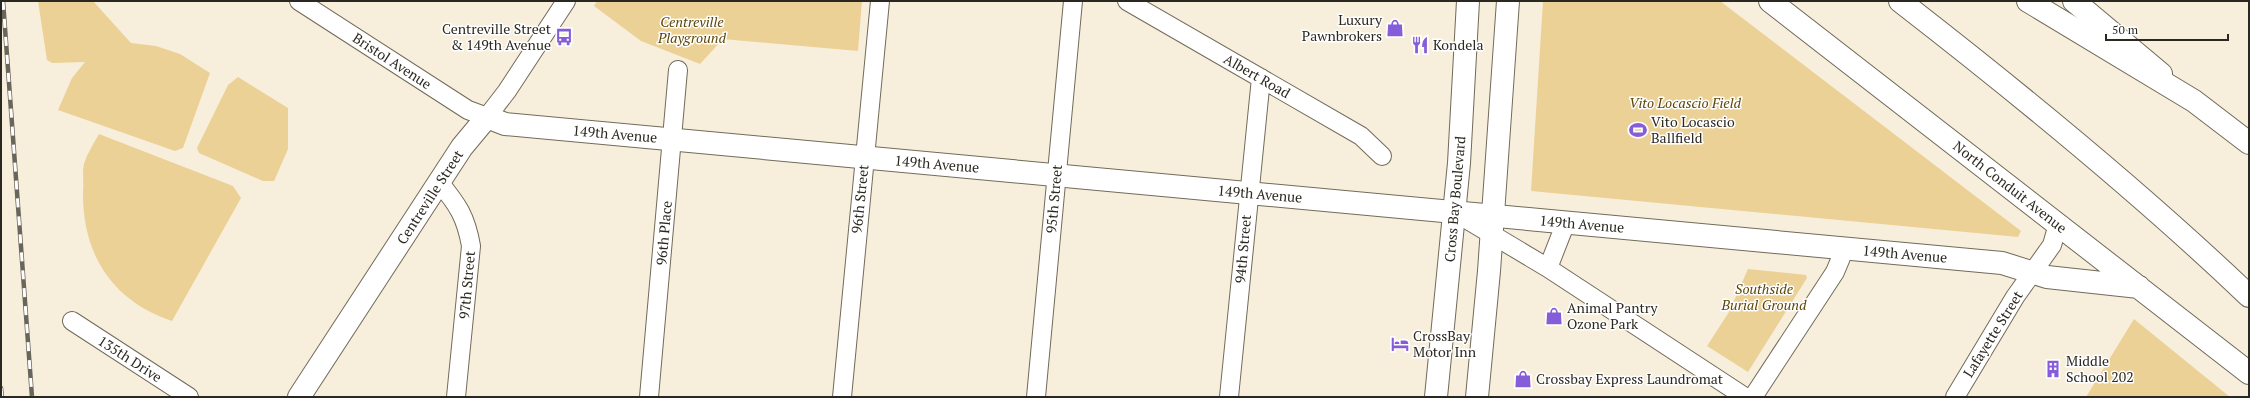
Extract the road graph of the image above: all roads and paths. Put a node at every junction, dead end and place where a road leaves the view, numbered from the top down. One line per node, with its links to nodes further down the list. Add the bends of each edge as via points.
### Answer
1 (299, 1): 15 (street, Bristol Avenue, via 468,110)
2 (566, 1): 15 (street, Centreville Street, via 508,91)
3 (880, 1): 19 (street, 96th Street)
4 (1073, 1): 20 (street, 95th Street)
5 (1127, 1): 13 (street, Albert Road)
6 (1468, 1): 23 (main road, Cross Bay Boulevard)
7 (1508, 1): 26 (main road)
8 (1770, 1): 25 (main road, North Conduit Avenue)
9 (1900, 1): 31 (main road, via 2074,141)
10 (2028, 1): 14 (main road)
11 (2074, 1): 14 (main road)
12 (678, 70): 16 (street, 96th Place)
13 (1261, 78): 18 (street, Albert Road, via 1361,136); 22 (street, 94th Street)
14 (2194, 101): 17 (main road)
15 (487, 117): 16 (main road, 149th Avenue, via 505,124); 21 (main road, Centreville Street, via 462,147)
16 (672, 139): 19 (main road, 149th Avenue); 37 (street, 96th Place)
17 (2249, 143)
18 (1382, 156)
19 (865, 157): 20 (main road, 149th Avenue); 38 (street, 96th Street)
20 (1056, 175): 22 (main road, 149th Avenue); 39 (street, 95th Street)
21 (440, 182): 35 (main road, Centreville Street); 36 (street, 97th Street, via 467,223 471,246)
22 (1248, 193): 23 (main road, 149th Avenue); 40 (street, 94th Street)
23 (1454, 212): 26 (main road, 149th Avenue); 41 (main road, Cross Bay Boulevard)
24 (1566, 222): 26 (main road, 149th Avenue); 27 (main road, 149th Avenue); 28 (street)
25 (2058, 224): 29 (street, via 2052,245); 30 (main road, North Conduit Avenue)
26 (1491, 225): 28 (street); 42 (main road)
27 (1845, 248): 29 (main road, 149th Avenue, via 2002,263); 44 (street, via 1835,272)
28 (1548, 268): 43 (street)
29 (2033, 272): 30 (main road, 149th Avenue, via 2047,277); 45 (street, Lafayette Street, via 2015,297)
30 (2139, 287): 33 (main road, North Conduit Avenue)
31 (2249, 296)
32 (72, 322): 34 (street, 135th Drive)
33 (2249, 373)
34 (189, 397)
35 (299, 397)
36 (456, 397)
37 (649, 397)
38 (842, 397)
39 (1036, 397)
40 (1229, 397)
41 (1436, 397)
42 (1477, 397)
43 (1745, 397)
44 (1753, 397)
45 (1955, 397)

